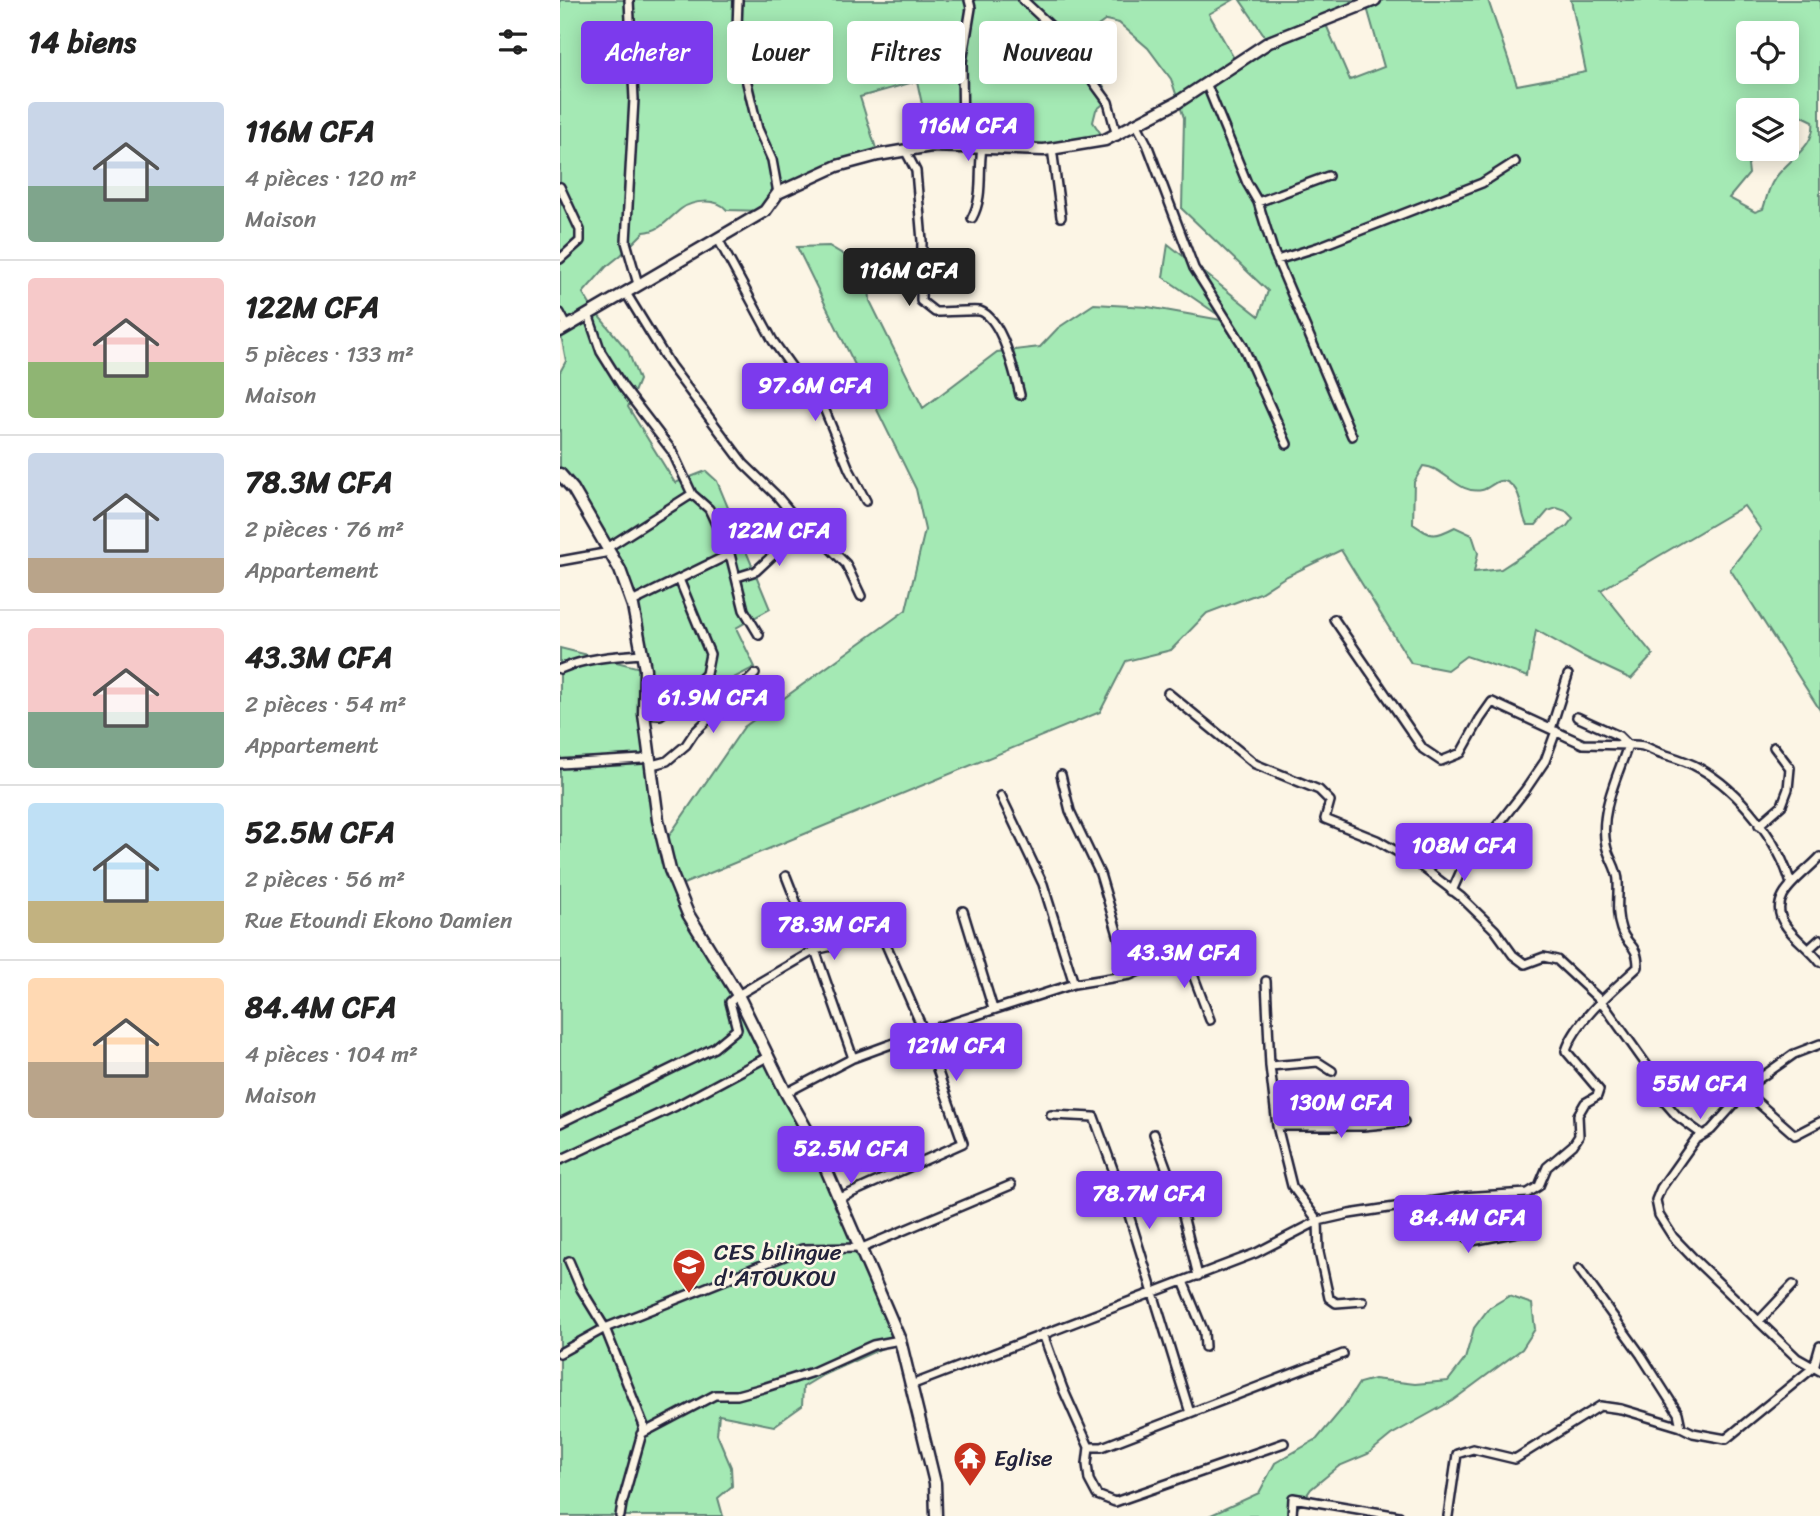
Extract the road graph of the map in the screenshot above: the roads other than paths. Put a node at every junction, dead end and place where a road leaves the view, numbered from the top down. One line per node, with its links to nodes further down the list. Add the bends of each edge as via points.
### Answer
1 (629, 0): 23 (street, via 634,99 626,242)
2 (738, 0): 16 (street, via 737,27 747,83)
3 (970, 0): 9 (street, via 962,62)
4 (1023, 0): 8 (street, via 1056,31 1108,102)
5 (1376, 0): 6 (street, via 1269,42)
6 (1206, 83): 7 (street); 17 (street)
7 (1138, 125): 8 (street); 30 (street, via 1194,268 1242,344)
8 (1117, 136): 11 (street)
9 (963, 147): 10 (street); 12 (street)
10 (982, 148): 11 (street); 19 (street, via 980,200)
11 (1052, 148): 18 (street)
12 (905, 150): 16 (street, via 837,166); 28 (street, via 916,171 921,301 935,312 979,311 993,320 1014,368)
13 (1515, 163): 22 (street, via 1482,183)
14 (1328, 176): 17 (street)
15 (560, 187): 21 (street, via 580,230 580,241)
16 (778, 193): 20 (street, via 765,211)
17 (1258, 202): 22 (street)
18 (1061, 217)
19 (972, 218)
20 (718, 239): 23 (street); 33 (street, via 773,341 819,396)
21 (560, 259)
22 (1277, 260): 29 (street)
23 (638, 284): 24 (street)
24 (626, 293): 26 (street); 34 (street, via 670,365 744,464)
25 (560, 313): 27 (street)
26 (588, 314): 27 (street); 32 (street, via 601,352 672,451)
27 (564, 329)
28 (1020, 395)
29 (1352, 436)
30 (1287, 444)
31 (562, 481): 35 (street, via 573,489)
32 (692, 494): 35 (street); 36 (street, via 709,509)
33 (866, 501)
34 (803, 527): 38 (street, via 756,571); 40 (street, via 846,564)
35 (609, 550): 37 (street); 41 (street)
36 (730, 554): 38 (street); 39 (street)
37 (560, 561)
38 (737, 577): 43 (street, via 744,610)
39 (679, 579): 41 (street); 49 (street, via 710,654 706,674 660,715)
40 (861, 596)
41 (632, 602): 44 (street)
42 (1334, 619): 51 (street, via 1423,749 1441,761 1461,753 1492,702)
43 (759, 635)
44 (642, 654): 45 (street); 49 (street)
45 (560, 669)
46 (755, 674): 54 (street, via 667,761)
47 (1568, 675): 51 (street)
48 (1168, 694): 64 (street, via 1255,764 1319,790 1330,801 1325,819 1377,839)
49 (644, 714): 54 (street)
50 (1577, 718): 52 (street, via 1619,736)
51 (1554, 730): 52 (street, via 1583,744); 64 (street, via 1539,771 1460,873)
52 (1628, 745): 58 (street, via 1643,744 1700,768 1720,782); 76 (street, via 1604,816 1604,832 1618,879 1621,932 1638,955 1638,967)
53 (1773, 747): 58 (street, via 1790,768 1788,789 1782,805)
54 (651, 760): 55 (street); 75 (street, via 658,821 676,887)
55 (560, 764)
56 (1061, 775): 72 (street, via 1070,811 1100,874)
57 (1001, 796): 74 (street, via 1043,884)
58 (1759, 825): 60 (street, via 1769,834)
59 (1820, 857): 61 (street)
60 (1787, 870): 61 (street); 63 (street)
61 (1804, 871): 63 (street)
62 (786, 876): 69 (street)
63 (1791, 884): 68 (street, via 1778,911 1785,926)
64 (1452, 891): 76 (street, via 1495,930 1513,956 1525,964 1544,957 1557,960)
65 (963, 911): 77 (street)
66 (1216, 938): 70 (street)
67 (1820, 939): 68 (street)
68 (1809, 949): 71 (street)
69 (815, 950): 75 (street); 79 (street, via 878,926); 82 (street)
70 (1187, 951): 72 (street); 78 (street)
71 (1820, 962)
72 (1130, 975): 74 (street)
73 (1266, 981): 83 (street)
74 (1074, 984): 77 (street)
75 (738, 995): 81 (street); 90 (street, via 730,1002 737,1029 714,1048)
76 (1601, 1001): 93 (street, via 1648,1067 1657,1093); 96 (street, via 1570,1039 1566,1051 1599,1090 1578,1115 1579,1136 1547,1167 1539,1186 1528,1193)
77 (993, 1009): 79 (street)
78 (1210, 1020)
79 (923, 1032): 82 (street); 97 (street, via 963,1143)
80 (1820, 1044): 86 (street, via 1794,1054)
81 (769, 1056): 85 (street); 94 (street)
82 (853, 1058): 85 (street)
83 (1270, 1066): 84 (street, via 1318,1062); 91 (street)
84 (1332, 1071)
85 (786, 1093): 97 (street)
86 (1742, 1096): 89 (street, via 1756,1101 1795,1135); 93 (street)
87 (1051, 1115): 106 (street, via 1094,1117)
88 (1404, 1122): 91 (street)
89 (1820, 1122)
90 (560, 1123)
91 (1277, 1126): 98 (street, via 1292,1186)
92 (1154, 1135): 103 (street, via 1182,1211)
93 (1703, 1135): 108 (street, via 1661,1188 1657,1207 1673,1237)
94 (560, 1160)
95 (1011, 1185): 100 (street)
96 (1461, 1197): 98 (street); 99 (street, via 1462,1233 1472,1241)
97 (840, 1198): 100 (street)
98 (1318, 1221): 103 (street); 107 (street, via 1329,1298 1336,1303)
99 (1533, 1229)
100 (862, 1248): 109 (street, via 802,1248); 111 (street)
101 (569, 1261): 109 (street)
102 (1579, 1269): 119 (street, via 1641,1355 1678,1413)
103 (1198, 1276): 104 (street)
104 (1183, 1281): 106 (street); 113 (street, via 1204,1332)
105 (1793, 1284): 108 (street)
106 (1154, 1292): 110 (street); 118 (street)
107 (1363, 1301)
108 (1759, 1321): 116 (street, via 1797,1358)
109 (605, 1328): 114 (street); 120 (street, via 644,1426)
110 (1043, 1334): 117 (street); 122 (street)
111 (900, 1340): 117 (street); 120 (street, via 873,1345 763,1388 715,1395)
112 (1820, 1346): 116 (street)
113 (1205, 1347)
114 (560, 1353)
115 (1343, 1354): 118 (street)
116 (1817, 1369): 119 (street, via 1726,1439)
117 (911, 1385): 124 (street, via 935,1483)
118 (1190, 1413): 122 (street, via 1102,1447)
119 (1681, 1427): 127 (street, via 1600,1406 1515,1459 1473,1449 1457,1454)
120 (641, 1434): 123 (street)
121 (1284, 1443): 122 (street, via 1115,1502 1097,1495 1089,1480)
122 (1089, 1447)
123 (620, 1516)
124 (936, 1516)
125 (1292, 1516): 126 (street, via 1293,1498)
126 (1399, 1516)
127 (1448, 1516)

